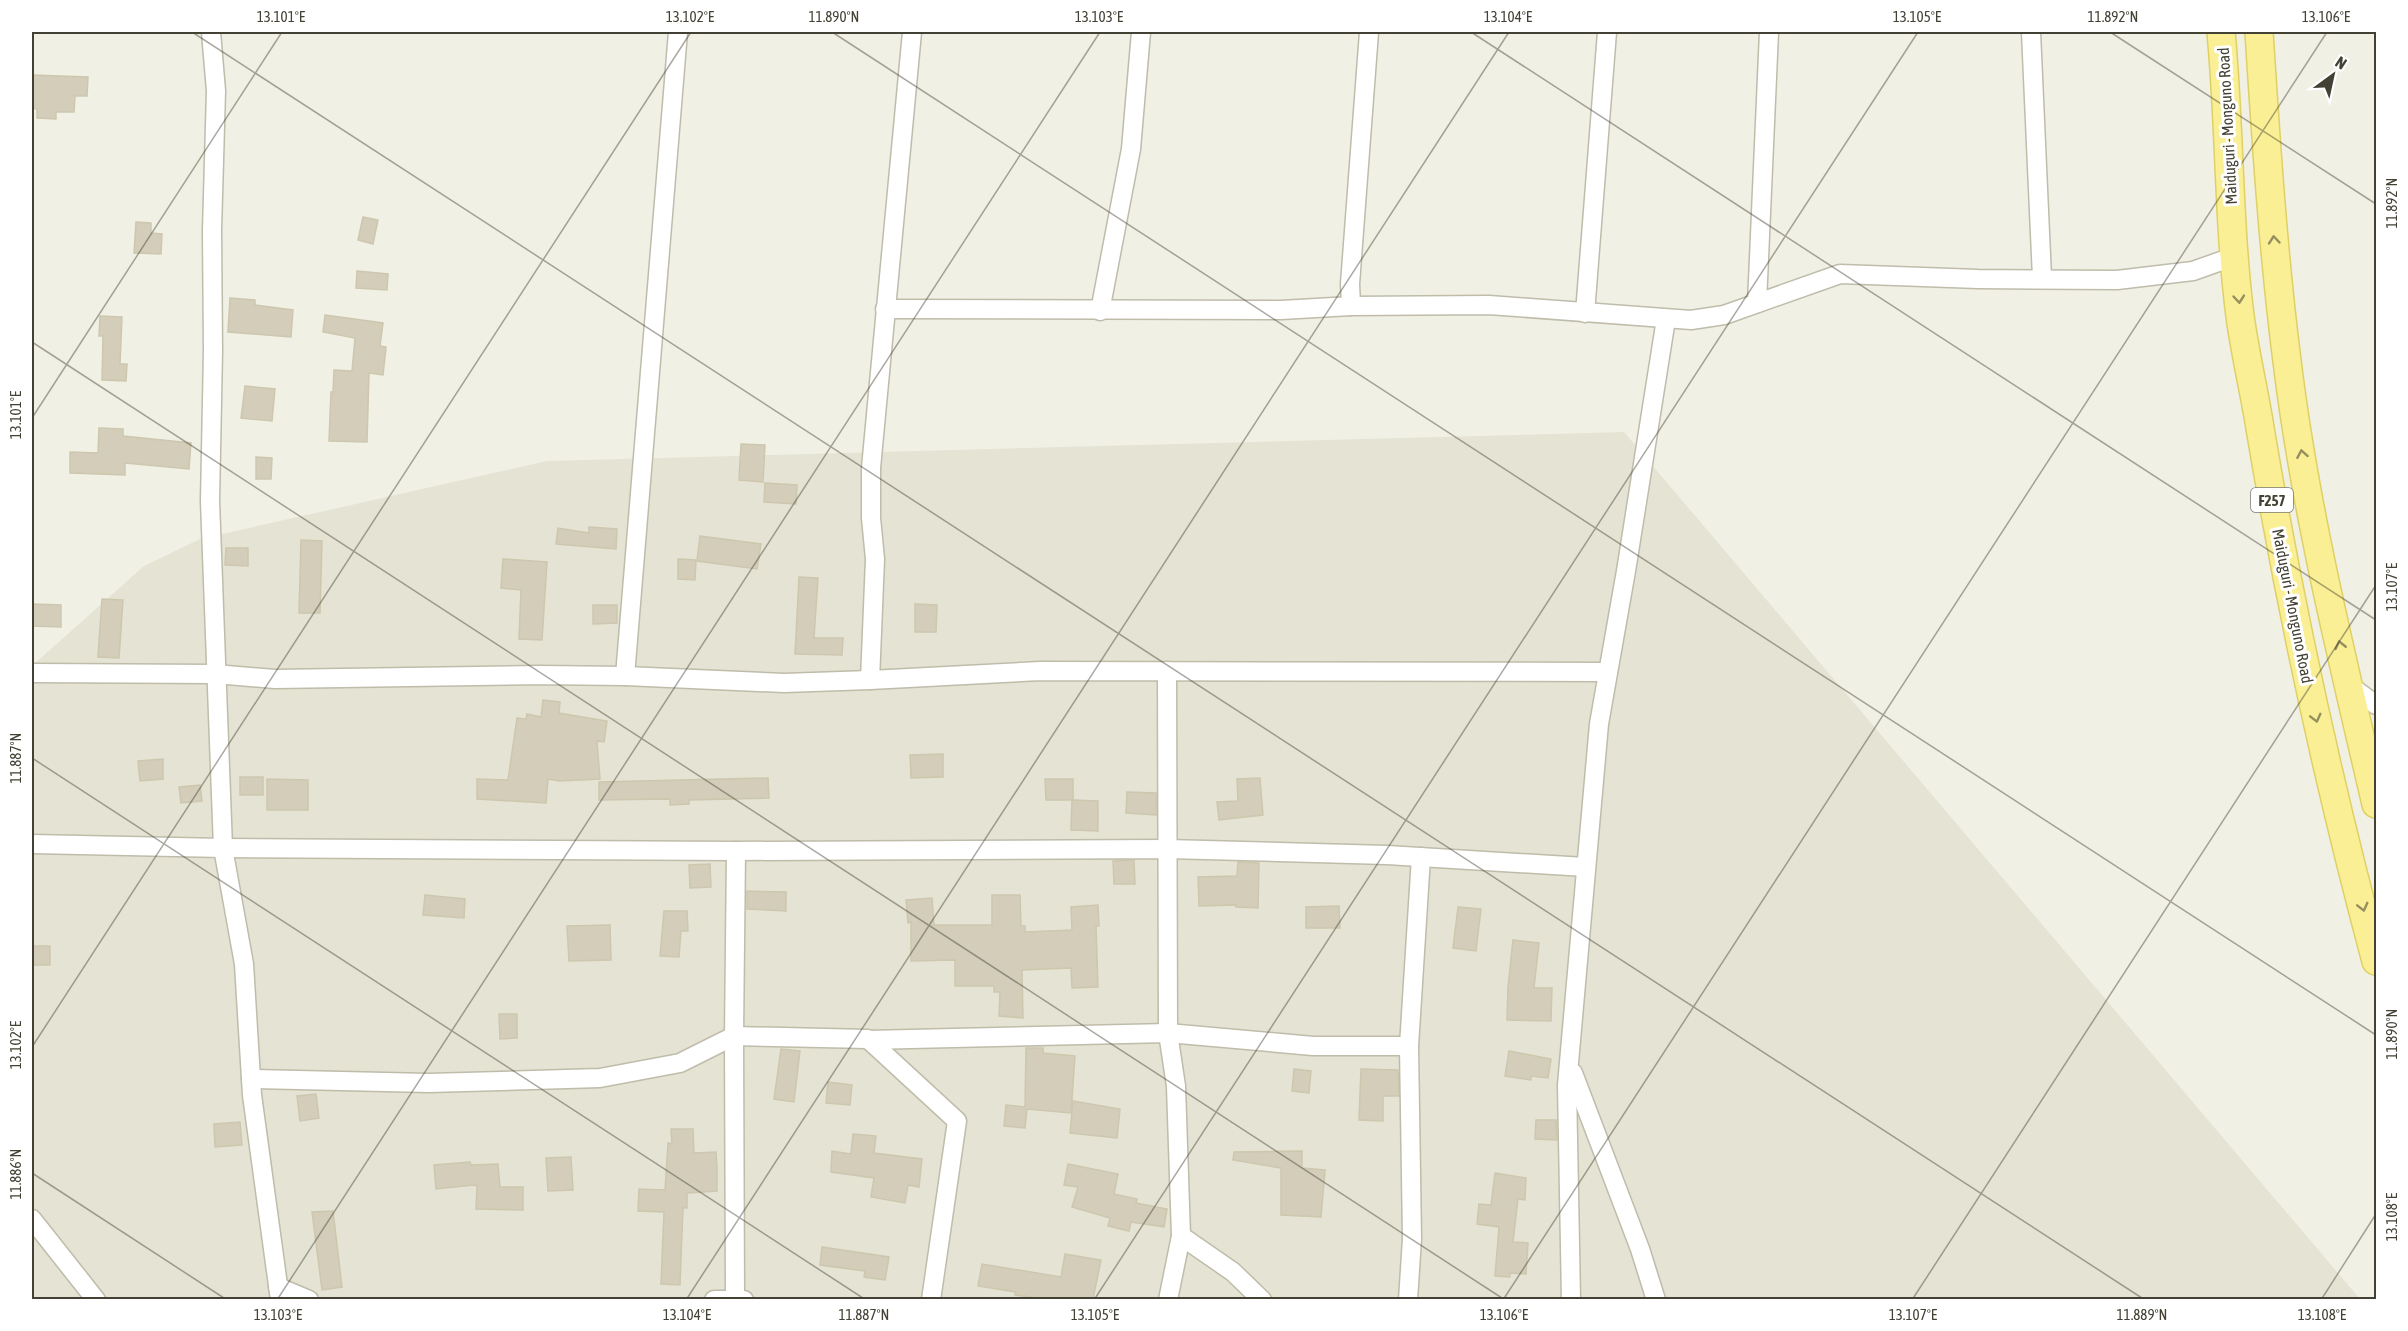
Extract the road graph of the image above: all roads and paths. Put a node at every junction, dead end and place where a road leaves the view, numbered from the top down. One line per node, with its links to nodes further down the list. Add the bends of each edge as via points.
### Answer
1 (211, 32): 22 (street, via 216,91 210,501)
2 (678, 32): 23 (street)
3 (912, 32): 15 (street)
4 (1141, 32): 16 (street, via 1131,149)
5 (1369, 32): 14 (street)
6 (1608, 32): 17 (street)
7 (1769, 32): 13 (street)
8 (2031, 32): 12 (street)
9 (2221, 32): 11 (main road, Maiduguri - Monguno Road / F257)
10 (2259, 32): 25 (main road, F257, one-way to 10, via 2328,592 2287,363)
11 (2235, 256): 12 (street, via 2193,271 2117,280); 34 (main road, Maiduguri - Monguno Road / F257, one-way to 34, via 2240,316 2275,519 2311,695)
12 (2042, 278): 13 (street, via 1840,274)
13 (1757, 303): 18 (street, via 1724,315)
14 (1351, 306): 16 (street); 17 (street, via 1489,305)
15 (885, 309): 16 (street); 24 (street, via 871,468 875,559)
16 (1100, 311)
17 (1585, 313): 18 (street)
18 (1666, 319): 20 (street)
19 (1167, 671): 20 (street); 24 (street, via 1040,671); 30 (street)
20 (1608, 672): 33 (street, via 1599,724)
21 (32, 673): 22 (street)
22 (215, 674): 23 (street, via 275,679); 29 (street)
23 (625, 676): 24 (street, via 784,683)
24 (870, 680)
25 (2349, 685): 26 (street); 27 (main road, F257)
26 (2376, 705)
27 (2375, 793)
28 (32, 844): 29 (street)
29 (223, 848): 31 (street); 40 (street, via 244,964)
30 (1167, 849): 31 (street); 32 (street); 35 (street)
31 (736, 851): 36 (street)
32 (1421, 857): 33 (street); 38 (street)
33 (1586, 867): 39 (street)
34 (2376, 961)
35 (1168, 1033): 37 (street); 38 (street, via 1313,1046); 42 (street, via 1176,1086)
36 (734, 1036): 37 (street); 40 (street, via 680,1063 600,1077 429,1083); 47 (street)
37 (868, 1040): 48 (street, via 957,1121)
38 (1409, 1046): 51 (street, via 1412,1239)
39 (1569, 1060): 52 (street); 53 (street)
40 (251, 1079): 43 (street)
41 (32, 1219): 44 (street)
42 (1181, 1236): 49 (street); 50 (street, via 1233,1272)
43 (279, 1293): 45 (street)
44 (96, 1299)
45 (309, 1299)
46 (714, 1299): 47 (street)
47 (740, 1299)
48 (931, 1299)
49 (1168, 1299)
50 (1262, 1299)
51 (1408, 1299)
52 (1571, 1299)
53 (1656, 1299)

